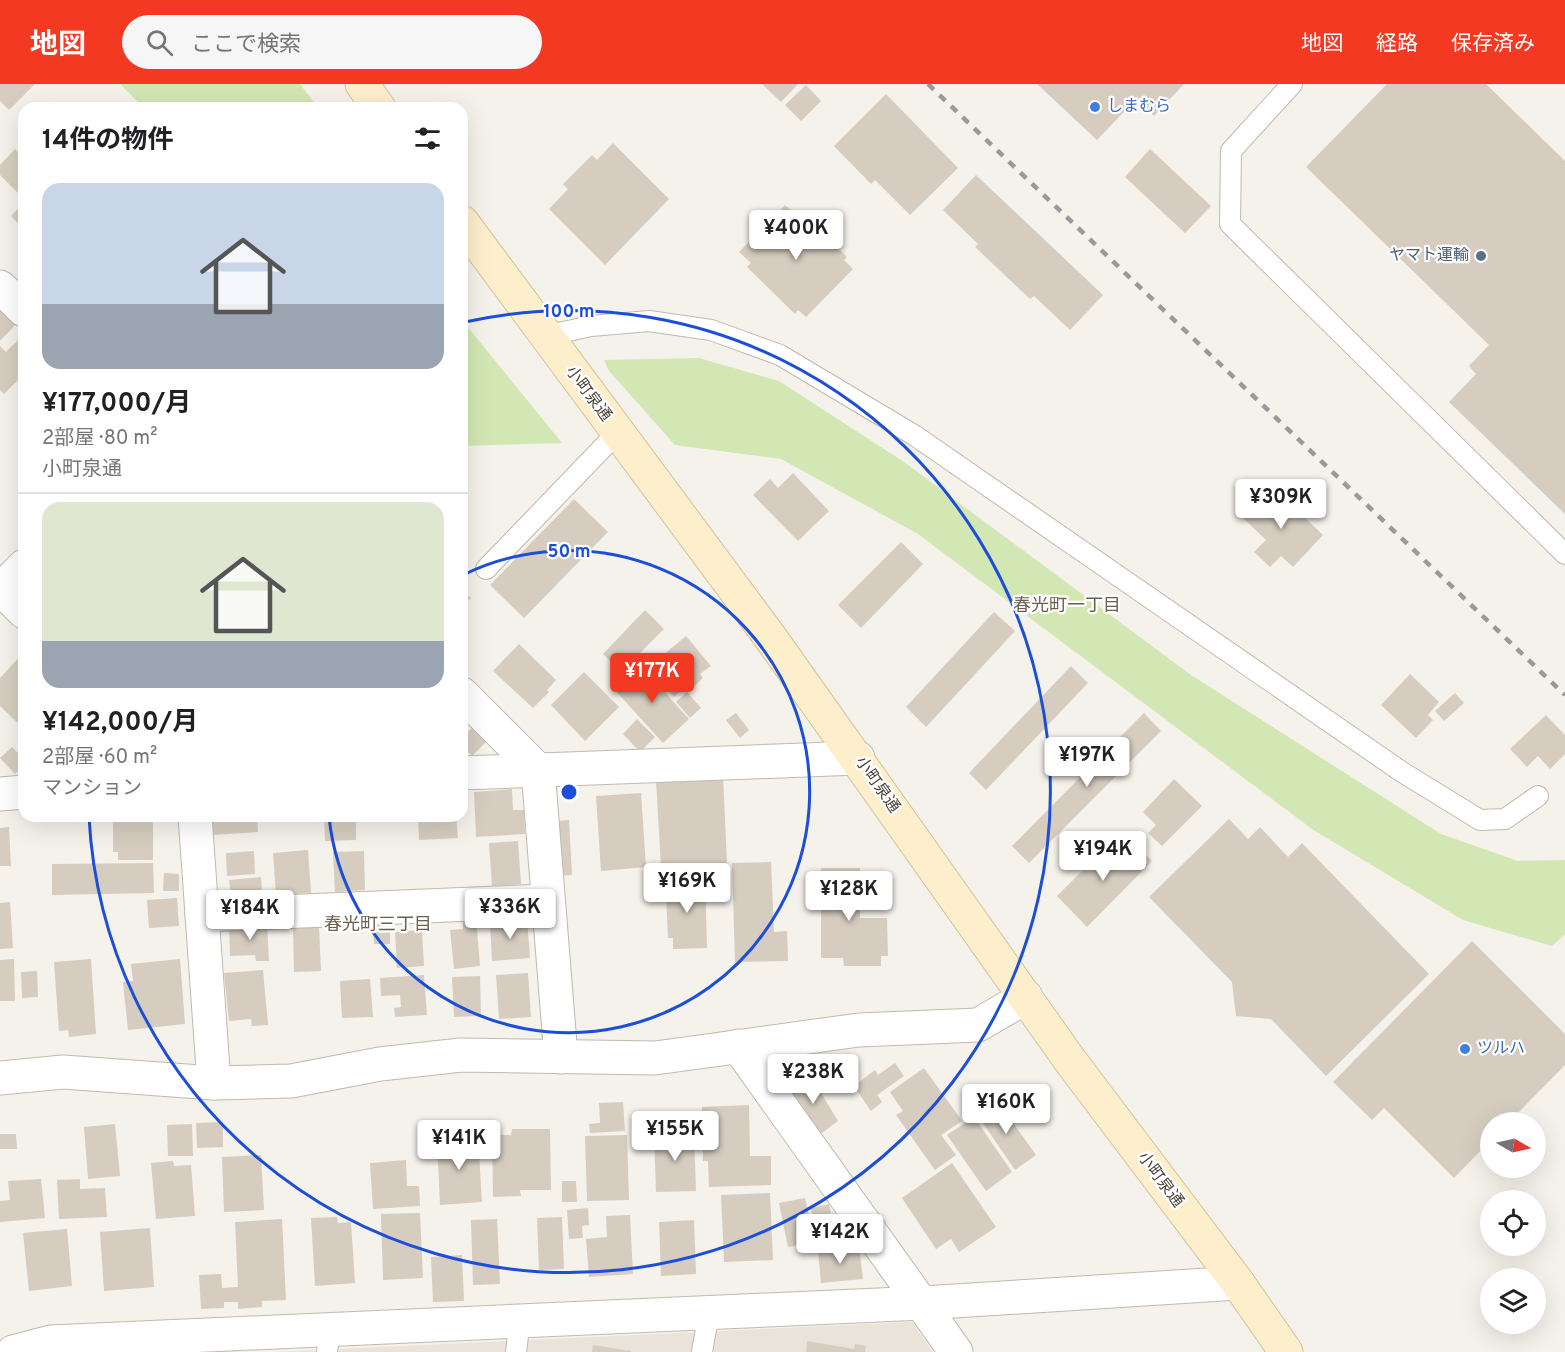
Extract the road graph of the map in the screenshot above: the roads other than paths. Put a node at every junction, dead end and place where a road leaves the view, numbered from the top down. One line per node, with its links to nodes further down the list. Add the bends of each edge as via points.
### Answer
1 (362, 84): 3 (street)
2 (1292, 84): 7 (lane, via 1231,151 1230,224)
3 (375, 102)
4 (468, 230): 5 (street, 小町泉通)
5 (545, 336): 6 (street, 小町泉通); 18 (lane, via 591,326 649,321 711,330 780,355 914,435 1402,772 1480,820 1505,819)
6 (616, 433): 8 (lane); 13 (street, 小町泉通)
7 (1565, 554)
8 (486, 569)
9 (18, 572): 10 (street)
10 (1, 590): 11 (street)
11 (18, 606)
12 (468, 700): 14 (street)
13 (858, 758): 14 (street); 22 (street, 小町泉通)
14 (538, 770): 15 (street); 20 (street)
15 (468, 773)
16 (18, 792): 17 (street)
17 (0, 794)
18 (1538, 796)
19 (195, 822): 21 (street)
20 (548, 901): 21 (street); 24 (street)
21 (202, 915): 26 (street)
22 (1026, 997): 23 (street, via 978,1025 859,1030); 27 (street, 小町泉通)
23 (738, 1046): 24 (street, via 655,1058); 28 (street)
24 (561, 1057): 26 (street, via 460,1055 380,1064 291,1081)
25 (0, 1078): 26 (street, via 63,1072)
26 (213, 1083)
27 (1238, 1283): 28 (street); 36 (street, 小町泉通)
28 (923, 1303): 29 (street); 35 (street)
29 (709, 1312): 30 (street); 34 (lane)
30 (518, 1336): 31 (street)
31 (329, 1341): 33 (street, via 51,1342)
32 (0, 1342): 33 (street)
33 (11, 1352)
34 (702, 1352)
35 (956, 1352)
36 (1286, 1352)

